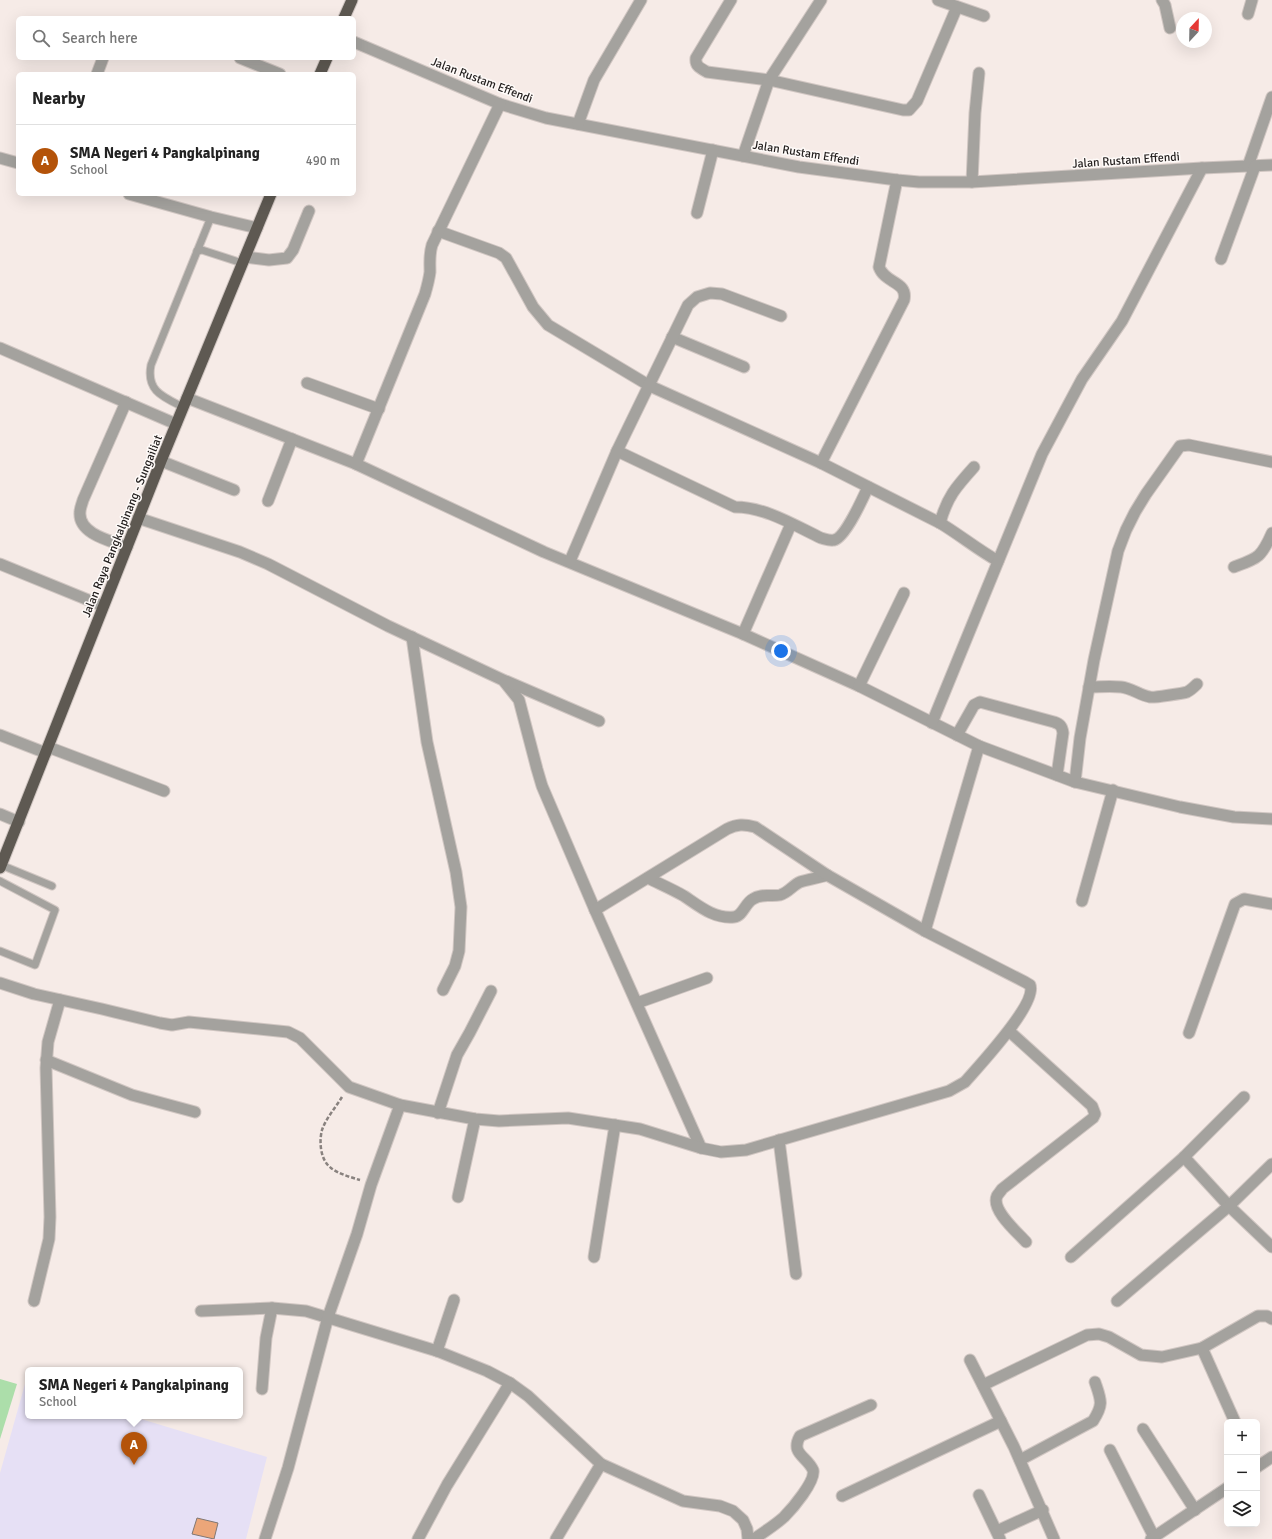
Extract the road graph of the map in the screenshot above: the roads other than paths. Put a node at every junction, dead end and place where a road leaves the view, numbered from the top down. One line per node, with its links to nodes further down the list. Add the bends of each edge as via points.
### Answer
1 (352, 0): 10 (highway)
2 (641, 0): 24 (street, via 594,80)
3 (732, 0): 21 (street, via 696,58 696,62 707,72)
4 (821, 0): 21 (street)
5 (938, 0): 8 (street)
6 (1252, 0): 9 (street)
7 (1165, 2): 12 (street)
8 (957, 7): 11 (street); 21 (street, via 917,101 909,110)
9 (1248, 14)
10 (345, 16)
11 (984, 16)
12 (1170, 28)
13 (356, 43): 23 (street, Jalan Rustam Effendi)
14 (102, 60): 17 (street)
15 (245, 60): 18 (street)
16 (326, 60): 19 (highway)
17 (98, 72)
18 (275, 72)
19 (321, 72)
20 (979, 73): 33 (street)
21 (770, 80): 26 (street)
22 (1272, 97): 30 (street)
23 (500, 104): 24 (street, Jalan Rustam Effendi, via 546,118); 40 (street)
24 (578, 124): 25 (street, Jalan Rustam Effendi)
25 (713, 150): 26 (street, Jalan Rustam Effendi); 37 (street)
26 (743, 156): 32 (street, Jalan Rustam Effendi, via 799,168)
27 (0, 158): 28 (street)
28 (16, 162)
29 (1272, 165): 30 (street, Jalan Rustam Effendi)
30 (1252, 166): 31 (street, Jalan Rustam Effendi); 42 (street)
31 (1202, 168): 33 (street, Jalan Rustam Effendi); 70 (street, via 1122,321 1082,379 1042,454)
32 (897, 180): 33 (street, Jalan Rustam Effendi); 58 (street, via 879,267 881,273 900,285 905,295 904,300)
33 (972, 182)
34 (136, 196): 38 (street)
35 (270, 196): 39 (highway, Jalan Raya Pangkalpinang - Sungailiat)
36 (310, 211): 43 (street, via 287,258)
37 (697, 213)
38 (210, 217): 39 (street); 41 (lane)
39 (257, 228): 43 (highway, Jalan Raya Pangkalpinang - Sungailiat)
40 (438, 231): 49 (street, via 499,252 506,258 533,307 548,324); 52 (street, via 429,255 430,270 425,294)
41 (197, 251): 43 (lane); 51 (lane, via 151,365 149,376 152,388 164,397)
42 (1220, 259)
43 (243, 260): 51 (highway, Jalan Raya Pangkalpinang - Sungailiat)
44 (781, 316): 45 (street, via 722,294 710,293 697,297 688,305)
45 (672, 337): 47 (street); 49 (street)
46 (0, 348): 50 (street)
47 (744, 367)
48 (307, 383): 52 (street)
49 (650, 386): 55 (street); 58 (street)
50 (126, 402): 53 (street); 68 (street, via 83,500 80,520 91,533)
51 (185, 403): 53 (highway, Jalan Raya Pangkalpinang - Sungailiat); 54 (street)
52 (379, 408): 59 (street)
53 (176, 424): 56 (highway, Jalan Raya Pangkalpinang - Sungailiat)
54 (292, 439): 59 (street); 63 (street)
55 (617, 451): 65 (street, via 735,507 754,509); 69 (street)
56 (161, 461): 62 (street); 64 (highway, Jalan Raya Pangkalpinang - Sungailiat)
57 (1272, 462): 80 (street, via 1189,445 1177,449 1146,494 1126,530 1118,552)
58 (821, 463): 61 (street)
59 (356, 464): 69 (street, via 544,552)
60 (974, 467): 66 (street, via 949,498)
61 (868, 487): 65 (street, via 843,533 834,540 821,538); 66 (street)
62 (234, 490)
63 (268, 501)
64 (138, 518): 68 (highway, Jalan Raya Pangkalpinang - Sungailiat); 76 (street, via 261,561)
65 (791, 524): 75 (street)
66 (940, 524): 70 (street)
67 (1272, 533): 72 (street, via 1265,550 1256,559)
68 (127, 548): 74 (highway, Jalan Raya Pangkalpinang - Sungailiat)
69 (570, 561): 75 (street)
70 (998, 561): 82 (street)
71 (0, 564): 74 (street)
72 (1234, 567)
73 (904, 593): 79 (street)
74 (103, 606): 86 (highway, Jalan Raya Pangkalpinang - Sungailiat)
75 (744, 634): 79 (street)
76 (412, 637): 77 (street); 106 (street, via 427,742 456,872 460,907 459,951)
77 (503, 680): 81 (street); 101 (street, via 519,700 540,780)
78 (1197, 684): 80 (street, via 1186,693 1156,698 1120,687)
79 (859, 686): 82 (street)
80 (1089, 687): 88 (street)
81 (599, 721)
82 (932, 723): 84 (street)
83 (0, 735): 86 (street)
84 (957, 735): 85 (street); 87 (street, via 974,705 980,702 1059,724 1063,733)
85 (979, 746): 87 (street); 102 (street)
86 (47, 750): 90 (street); 93 (highway, Jalan Raya Pangkalpinang - Sungailiat)
87 (1057, 776): 88 (street)
88 (1075, 782): 89 (street)
89 (1113, 790): 92 (street, via 1180,807 1234,817); 99 (street)
90 (164, 791)
91 (0, 814): 93 (street)
92 (1272, 818)
93 (19, 822): 94 (highway, Jalan Raya Pangkalpinang - Sungailiat)
94 (2, 861): 98 (lane)
95 (827, 875): 96 (street, via 799,882 780,895 753,899 736,917 707,912); 96 (street, via 755,827 740,824 727,829); 102 (street)
96 (648, 878): 101 (street)
97 (0, 881): 103 (lane, via 55,910 35,965)
98 (52, 886)
99 (1082, 901)
100 (1272, 904): 111 (street, via 1244,899 1235,904)
101 (595, 910): 109 (street)
102 (925, 932): 110 (street, via 1030,986 1032,994)
103 (0, 951)
104 (707, 978): 109 (street)
105 (0, 983): 108 (street)
106 (443, 990)
107 (491, 991): 116 (street, via 457,1055)
108 (60, 1000): 112 (street, via 48,1042); 114 (street, via 166,1024 189,1022 288,1032 300,1038 348,1087)
109 (637, 1003): 120 (street)
110 (1009, 1031): 119 (street, via 965,1082 949,1091); 125 (street, via 1092,1106 1095,1114 1002,1189 997,1196 998,1210)
111 (1189, 1033)
112 (46, 1060): 115 (street, via 132,1095); 131 (street, via 50,1229)
113 (1244, 1097): 121 (street)
114 (400, 1105): 116 (street); 135 (street)
115 (195, 1112)
116 (438, 1113): 117 (street)
117 (475, 1119): 118 (street, via 499,1121 568,1118); 123 (street)
118 (614, 1125): 120 (street, via 650,1132); 127 (street)
119 (779, 1140): 120 (street, via 746,1150 721,1152); 129 (street)
120 (701, 1148)
121 (1184, 1157): 124 (street); 128 (street)
122 (1272, 1164): 124 (street)
123 (458, 1197)
124 (1229, 1206): 126 (street); 132 (street)
125 (1026, 1242)
126 (1272, 1247)
127 (594, 1257)
128 (1071, 1257)
129 (796, 1274)
130 (454, 1300): 138 (street)
131 (34, 1301)
132 (1117, 1301)
133 (272, 1308): 134 (street); 135 (street, via 306,1311); 143 (street, via 266,1338)
134 (201, 1311)
135 (328, 1318): 138 (street); 160 (street, via 288,1468)
136 (1272, 1319): 137 (street, via 1258,1316)
137 (1202, 1348): 142 (street, via 1151,1357 1141,1355 1109,1337 1099,1334 1087,1335); 145 (street)
138 (436, 1351): 141 (street, via 487,1370)
139 (970, 1360): 142 (street)
140 (1095, 1382): 150 (street, via 1101,1405 1093,1421)
141 (510, 1383): 151 (street, via 545,1411); 161 (street, via 447,1485)
142 (983, 1385): 146 (street)
143 (262, 1389)
144 (871, 1405): 164 (street, via 800,1436 797,1448 813,1471 813,1477 784,1518)
145 (1234, 1419)
146 (1001, 1421): 150 (street); 155 (street)
147 (1143, 1429): 157 (street)
148 (1110, 1450): 159 (street)
149 (1272, 1457): 152 (street)
150 (1020, 1460): 156 (street)
151 (601, 1464): 162 (street); 163 (street, via 683,1501 720,1506 733,1511 743,1520)
152 (1260, 1465)
153 (1224, 1490): 157 (street)
154 (979, 1495): 158 (street)
155 (842, 1496)
156 (1042, 1510): 158 (street); 165 (street)
157 (1195, 1510): 159 (street)
158 (998, 1535)
159 (1153, 1538)
160 (265, 1539)
161 (418, 1539)
162 (556, 1539)
163 (748, 1539)
164 (754, 1539)
165 (1054, 1539)

